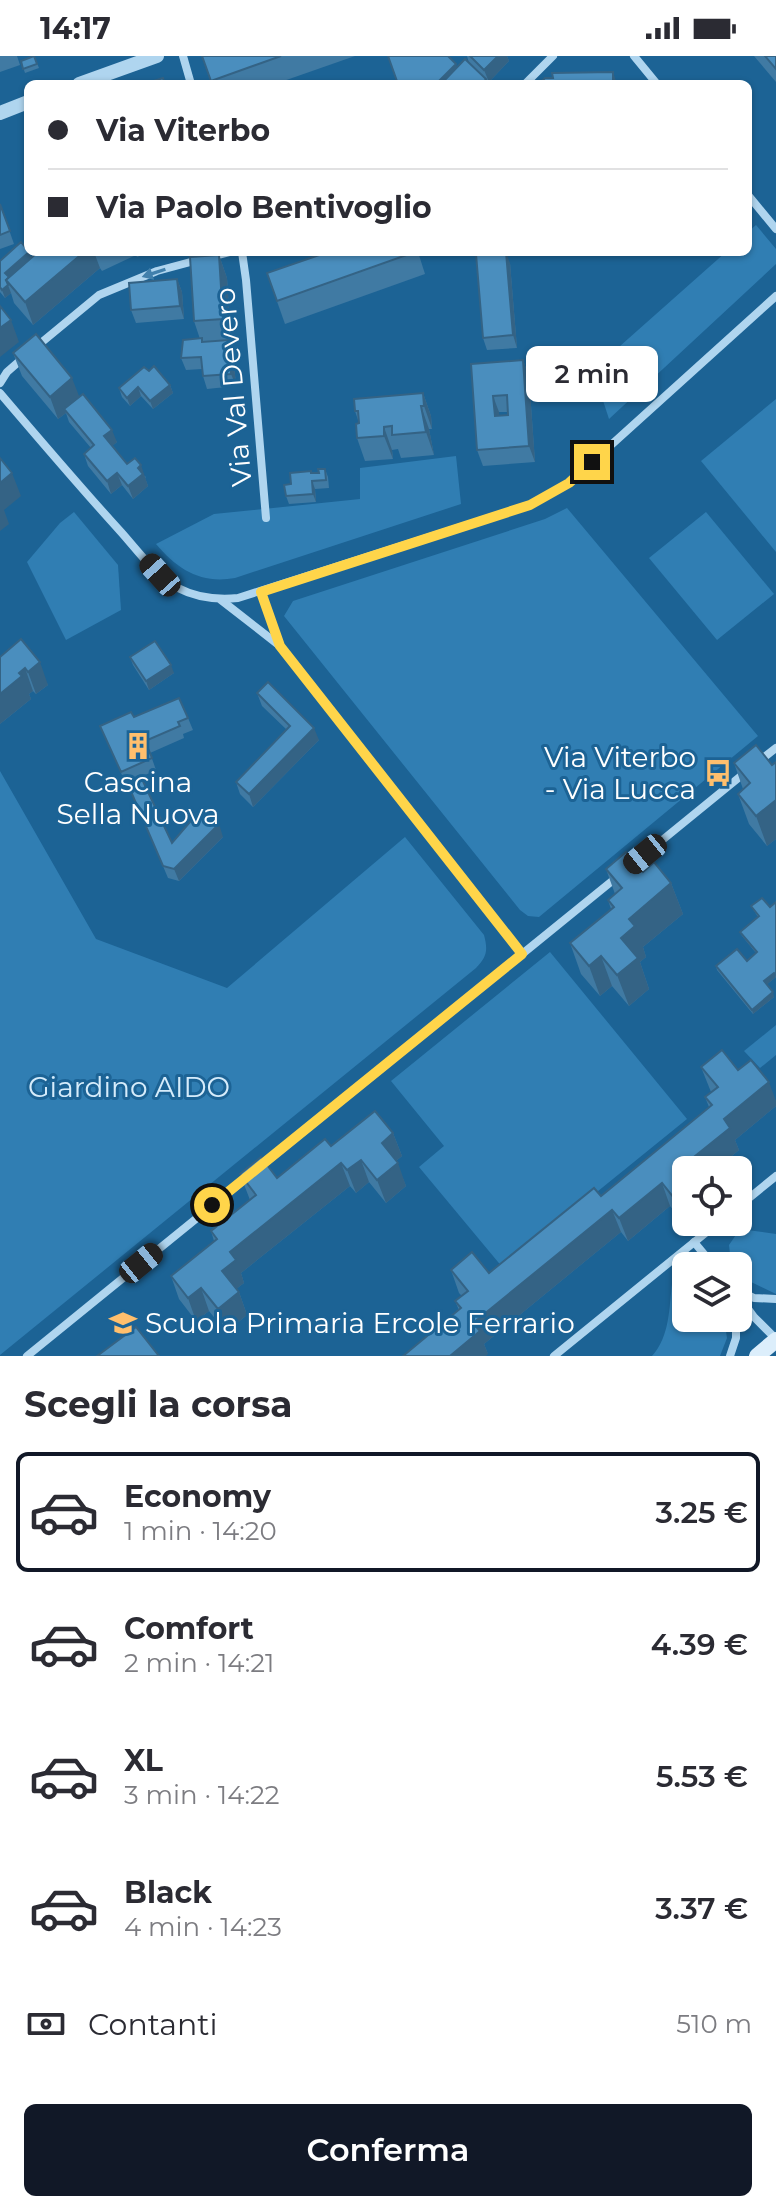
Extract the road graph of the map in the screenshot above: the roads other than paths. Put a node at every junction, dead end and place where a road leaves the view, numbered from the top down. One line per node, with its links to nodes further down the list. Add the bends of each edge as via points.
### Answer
1 (157, 56): 5 (street)
2 (183, 56): 6 (street)
3 (553, 56): 7 (street)
4 (634, 56): 8 (street)
5 (90, 80)
6 (190, 80)
7 (529, 80)
8 (654, 80)
9 (24, 104): 10 (street)
10 (0, 113)
11 (752, 200): 12 (street)
12 (776, 229)
13 (215, 256): 16 (street, one-way to 16, via 157,271 99,295)
14 (243, 256): 18 (street, Via Val Devero)
15 (776, 296): 19 (street, via 547,497)
16 (0, 383)
17 (0, 393): 20 (street, via 160,575 178,588)
18 (266, 518)
19 (261, 592): 20 (street); 21 (street)
20 (221, 600): 21 (street)
21 (280, 646): 23 (street)
22 (776, 748): 23 (street)
23 (522, 954): 34 (street)
24 (776, 1176): 25 (street)
25 (752, 1196)
26 (702, 1236): 27 (street)
27 (694, 1242): 28 (street); 35 (street)
28 (702, 1252)
29 (752, 1297): 30 (street)
30 (776, 1299)
31 (752, 1314): 33 (street)
32 (736, 1332): 36 (street)
33 (776, 1340): 37 (main road)
34 (27, 1356)
35 (554, 1356)
36 (730, 1356)
37 (757, 1356)

